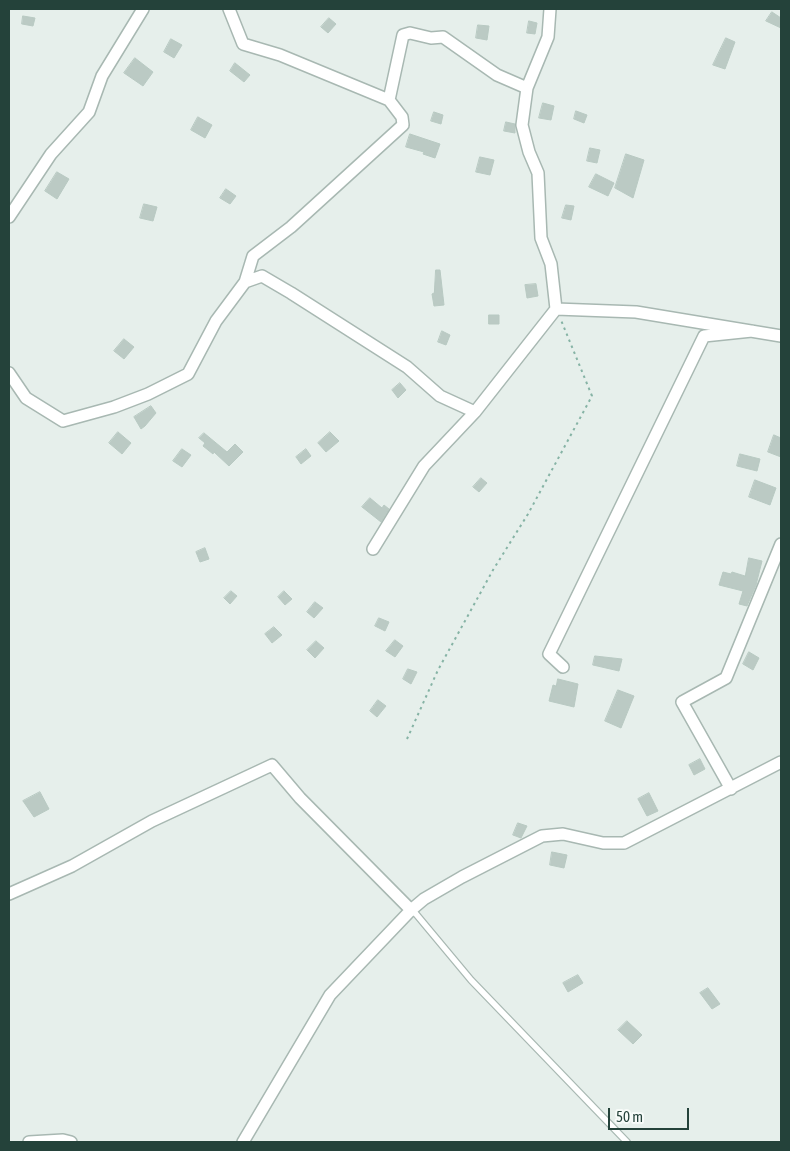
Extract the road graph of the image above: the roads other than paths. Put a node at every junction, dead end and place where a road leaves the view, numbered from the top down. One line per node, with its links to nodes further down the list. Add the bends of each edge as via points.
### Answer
1 (143, 9): 6 (street, via 102,76 89,112 51,154)
2 (229, 9): 5 (street, via 243,44 280,55)
3 (550, 9): 4 (street, via 548,37)
4 (527, 88): 5 (street, via 497,75 443,36 431,38 410,33 403,35); 8 (street, via 522,125 538,173 542,238 551,264)
5 (389, 100): 7 (street, via 402,116 403,125 291,227 253,256)
6 (9, 217)
7 (245, 282): 11 (street, via 216,321 188,374 148,394 63,421 26,398); 12 (street, via 262,276 407,367 440,396)
8 (556, 309): 9 (street, via 636,312); 12 (street)
9 (752, 331): 10 (street); 15 (street, via 704,336 549,654)
10 (781, 336)
11 (9, 373)
12 (475, 412): 14 (street, via 424,466)
13 (781, 544): 17 (street, via 726,678 682,702)
14 (373, 549)
15 (563, 667)
16 (781, 762): 17 (street)
17 (731, 789): 19 (street, via 624,843 604,843 563,834 542,836 462,877)
18 (9, 894): 19 (street, via 72,866 152,821 272,765 300,798)
19 (411, 910): 22 (street, via 330,995); 23 (lane, via 471,980)
20 (29, 1142): 21 (street)
21 (71, 1142)
22 (243, 1142)
23 (628, 1142)

